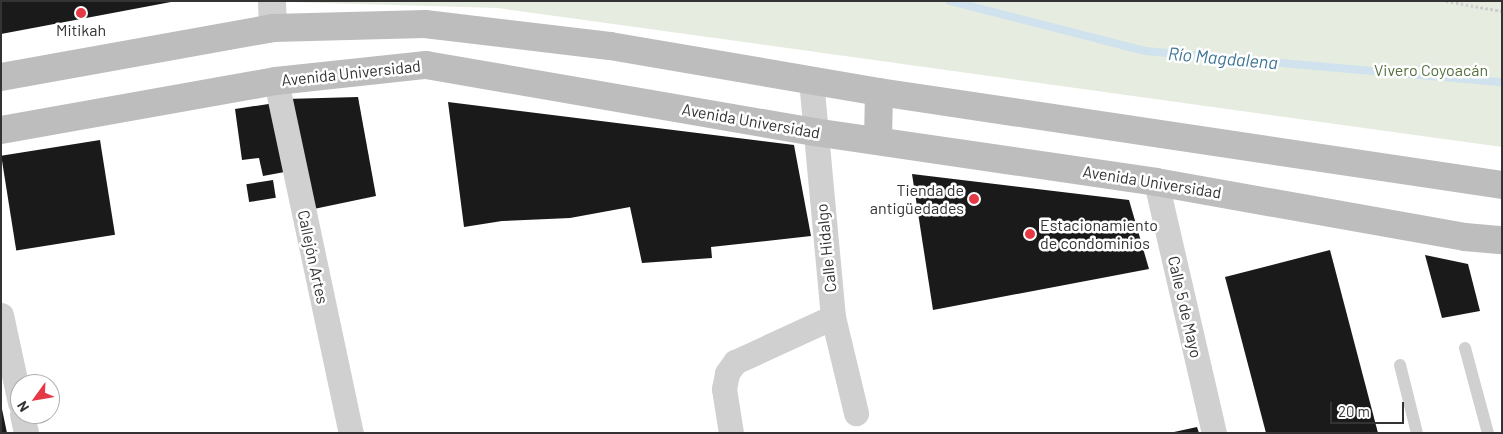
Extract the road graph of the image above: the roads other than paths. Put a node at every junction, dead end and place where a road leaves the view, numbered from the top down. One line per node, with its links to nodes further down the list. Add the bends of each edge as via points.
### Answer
1 (272, 1): 2 (street)
2 (274, 28): 3 (main road); 4 (main road, via 425,24 610,46)
3 (1, 77)
4 (811, 80): 6 (main road); 8 (street, Calle Hidalgo)
5 (276, 81): 7 (main road, Avenida Universidad); 8 (main road, Avenida Universidad, via 426,65); 19 (street, Callejón Artes)
6 (879, 92): 9 (main road); 11 (main road)
7 (1, 130)
8 (814, 132): 9 (main road, Avenida Universidad); 14 (street, Calle Hidalgo)
9 (878, 140): 10 (main road, Avenida Universidad)
10 (1156, 182): 12 (main road, Avenida Universidad, via 1465,237); 21 (street, Calle 5 de Mayo)
11 (1502, 185)
12 (1502, 240)
13 (1, 315): 17 (street)
14 (833, 317): 18 (street, Calle Hidalgo); 20 (street, via 735,362 727,373 724,389)
15 (1465, 348): 23 (lane)
16 (1400, 365): 22 (lane)
17 (14, 374)
18 (856, 413)
19 (351, 433)
20 (731, 433)
21 (1214, 433)
22 (1417, 433)
23 (1488, 433)

